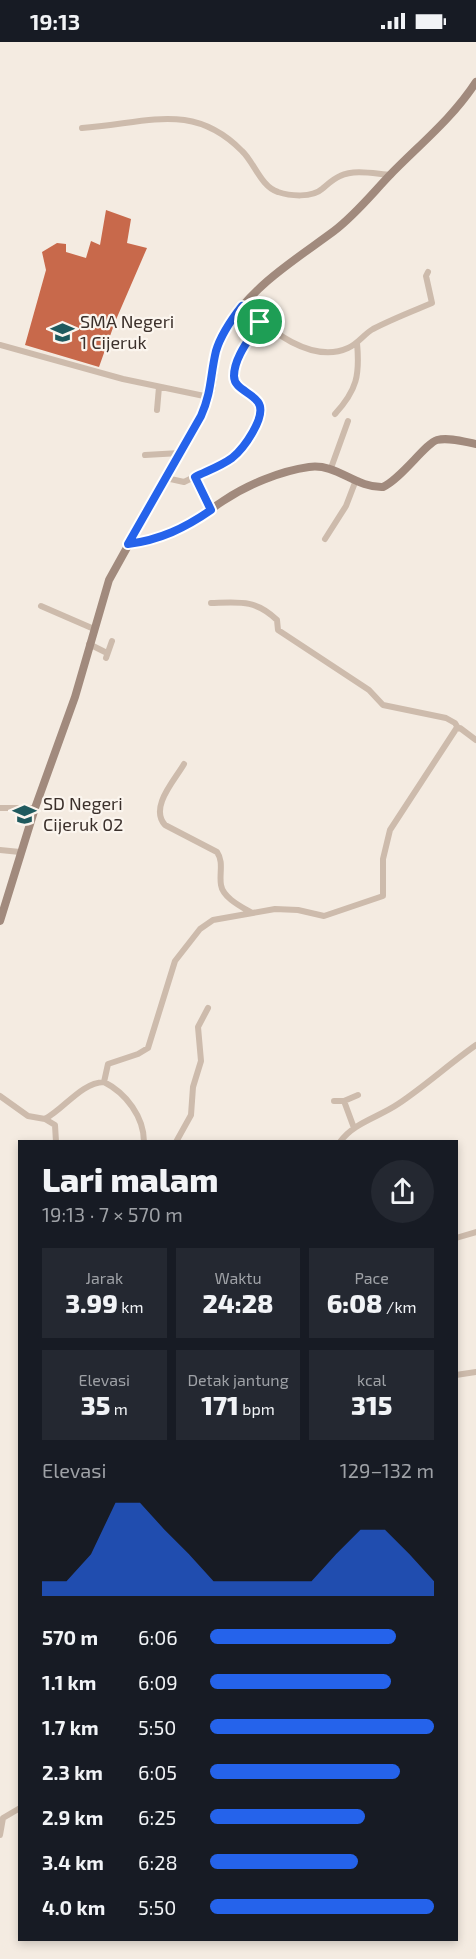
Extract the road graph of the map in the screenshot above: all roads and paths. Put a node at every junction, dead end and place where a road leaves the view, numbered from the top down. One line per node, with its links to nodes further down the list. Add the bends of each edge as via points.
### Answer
1 (476, 82): 3 (main road, via 437,131)
2 (82, 128): 3 (street, via 165,119 207,124 242,151 271,189 286,193 318,192 347,173)
3 (391, 175): 5 (main road, via 350,218 282,267)
4 (428, 272): 7 (street, via 432,303 373,329)
5 (242, 306): 6 (street); 10 (main road, via 216,351)
6 (260, 322): 7 (street, via 292,342 315,350 337,352); 18 (street, via 234,372 236,383 260,406 257,425 236,454)
7 (357, 343): 12 (street, via 356,384)
8 (0, 345): 9 (street)
9 (159, 387): 10 (street); 11 (street)
10 (209, 396): 15 (main road)
11 (157, 411)
12 (335, 414)
13 (348, 421): 17 (street)
14 (476, 444): 20 (main road, via 434,441 383,487)
15 (180, 453): 16 (street); 19 (main road)
16 (145, 455)
17 (331, 468): 20 (main road); 21 (main road, via 310,467 270,478)
18 (195, 477): 19 (street, via 181,482); 21 (street)
19 (166, 478): 23 (main road)
20 (360, 482): 22 (street)
21 (211, 510): 23 (main road, via 174,533)
22 (325, 539)
23 (128, 544): 26 (main road, via 109,580)
24 (211, 603): 29 (street, via 256,605 277,620 278,630 369,690 381,704 446,718)
25 (41, 606): 26 (street)
26 (94, 629): 28 (main road)
27 (112, 642): 28 (street, via 106,655)
28 (89, 644): 33 (main road, via 75,697)
29 (458, 728): 30 (street); 36 (street, via 390,830 382,859 383,897 324,916 287,909)
30 (476, 740)
31 (184, 764): 36 (street, via 159,805 161,820 217,852 221,888)
32 (0, 808): 33 (street)
33 (35, 808): 35 (main road)
34 (0, 850): 35 (street)
35 (20, 852): 37 (main road)
36 (252, 914): 40 (street, via 213,920 200,929 175,962 148,1048 108,1064)
37 (0, 921)
38 (208, 1008): 49 (street, via 198,1027 201,1061 193,1087 191,1115)
39 (476, 1045): 46 (street, via 400,1103)
40 (104, 1082): 45 (street, via 85,1088); 48 (street, via 117,1089 133,1108 142,1125)
41 (358, 1095): 44 (street)
42 (0, 1096): 45 (street, via 28,1116)
43 (334, 1101): 44 (street)
44 (344, 1101): 46 (street)
45 (45, 1119): 47 (street, via 55,1125)
46 (354, 1128): 50 (street)
47 (56, 1140)
48 (144, 1140)
49 (177, 1140)
50 (342, 1140)
51 (476, 1232): 52 (street)
52 (458, 1237)
53 (476, 1372): 54 (street)
54 (458, 1376)
55 (18, 1809): 56 (street, via 3,1818)
56 (0, 1835)

